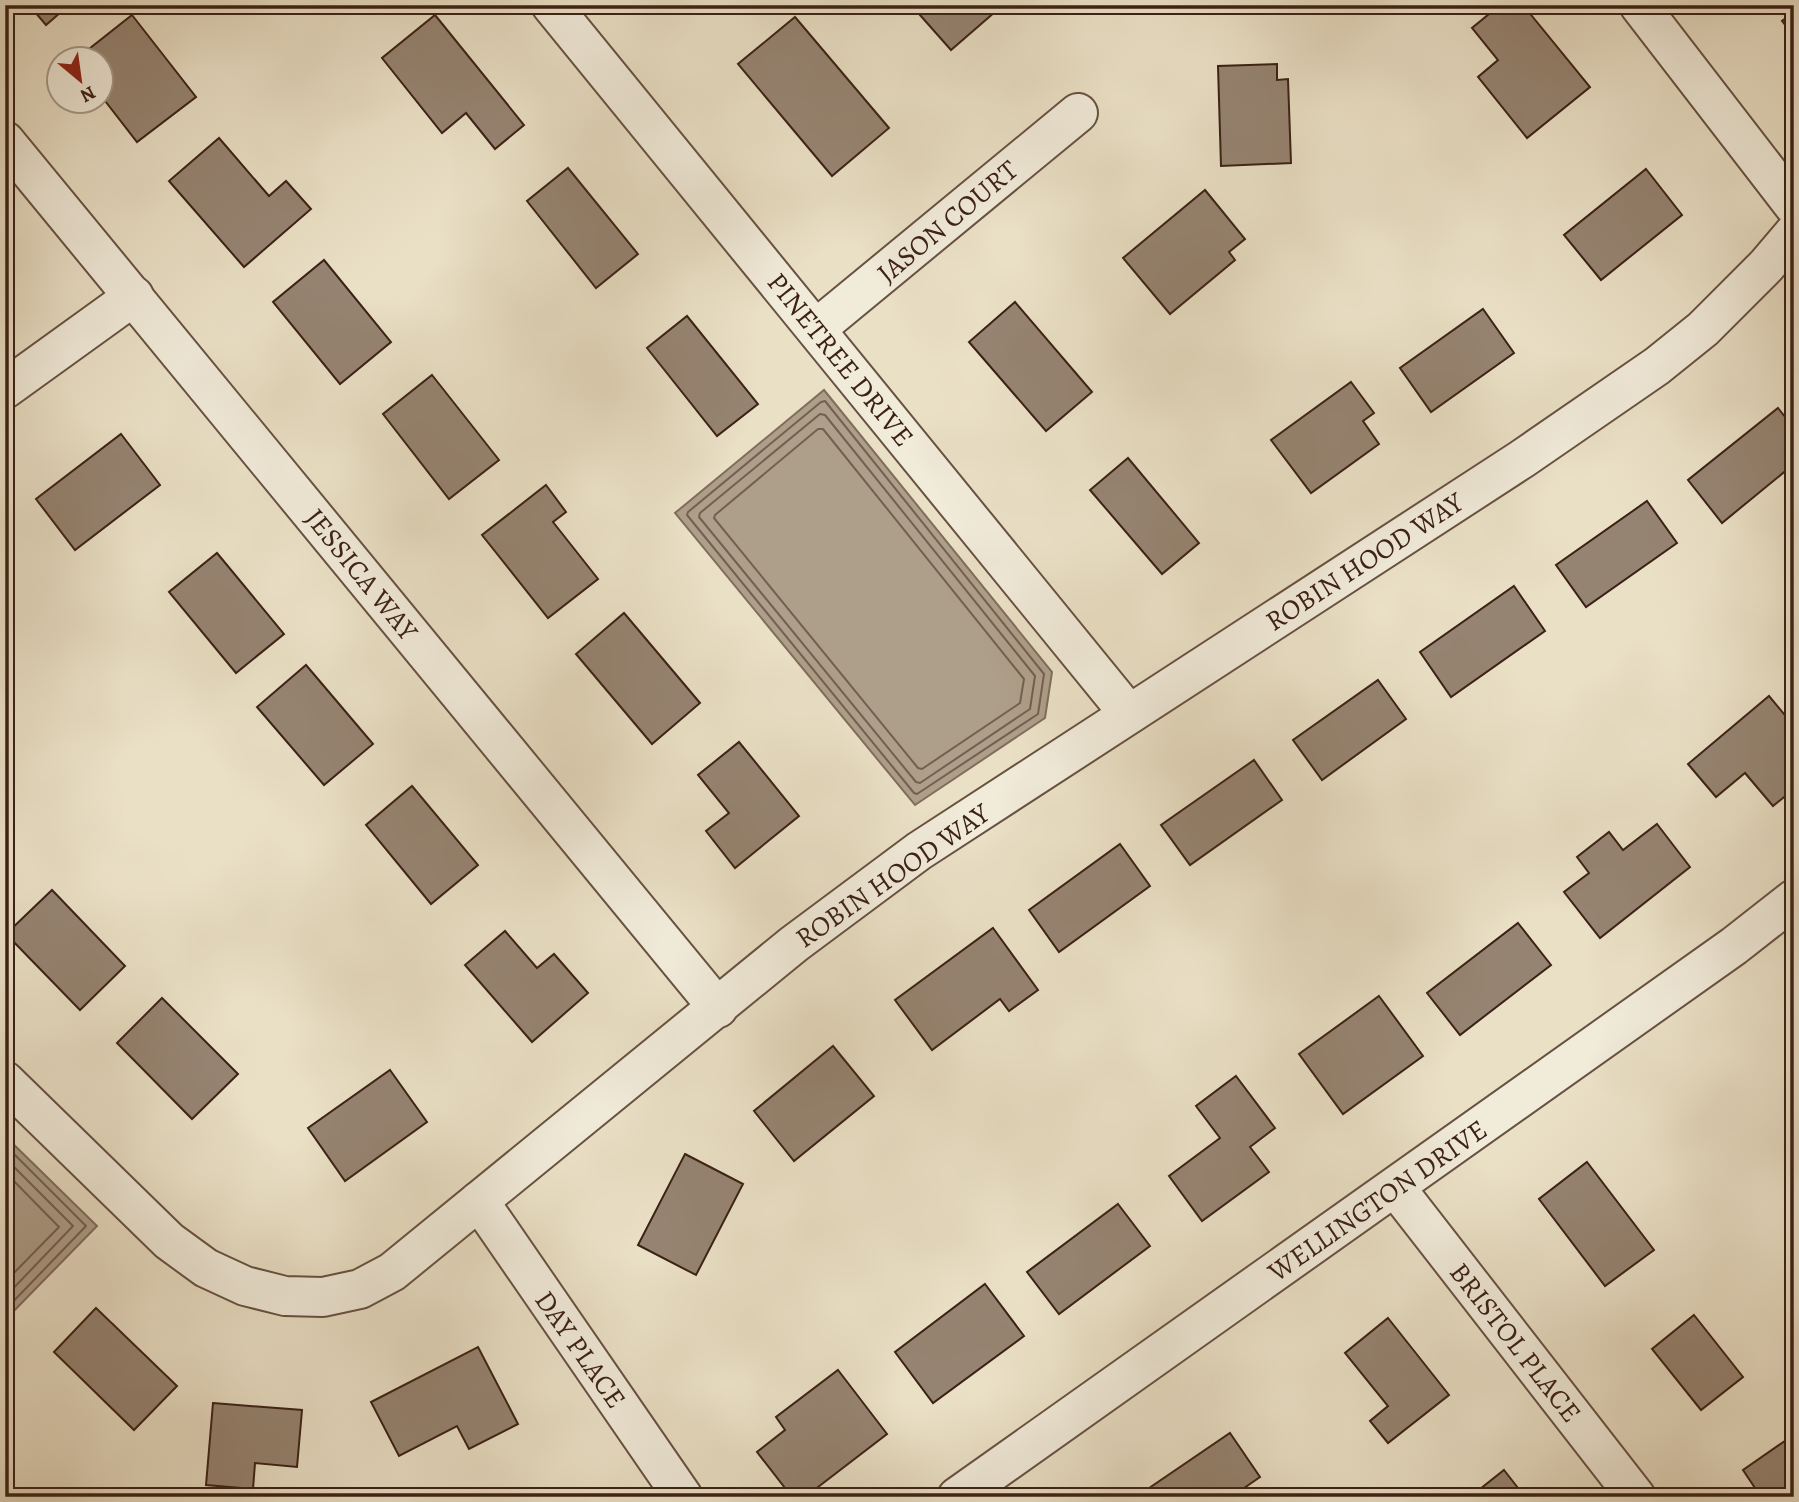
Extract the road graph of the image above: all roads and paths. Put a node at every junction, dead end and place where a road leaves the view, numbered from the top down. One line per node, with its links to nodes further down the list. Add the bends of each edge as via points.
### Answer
1 (551, 5): 8 (street, PINETREE DRIVE)
2 (1639, 5): 5 (street)
3 (1078, 113): 8 (street, JASON COURT)
4 (5, 141): 7 (street, JESSICA WAY)
5 (1794, 206)
6 (1794, 233): 10 (street, ROBIN HOOD WAY, via 1703,329 1657,366)
7 (134, 296): 9 (street); 12 (street, JESSICA WAY)
8 (816, 329): 10 (street, PINETREE DRIVE)
9 (5, 389)
10 (1129, 714): 12 (street, ROBIN HOOD WAY, via 919,851 794,944)
11 (1794, 899): 14 (street, WELLINGTON DRIVE)
12 (718, 1008): 15 (street, ROBIN HOOD WAY)
13 (5, 1081): 15 (street, ROBIN HOOD WAY, via 169,1241 206,1268 245,1286 285,1296 323,1297 360,1289 393,1272)
14 (1395, 1187): 17 (street, WELLINGTON DRIVE); 18 (street, BRISTOL PLACE)
15 (479, 1201): 16 (street, DAY PLACE)
16 (683, 1497)
17 (957, 1497)
18 (1636, 1497)

